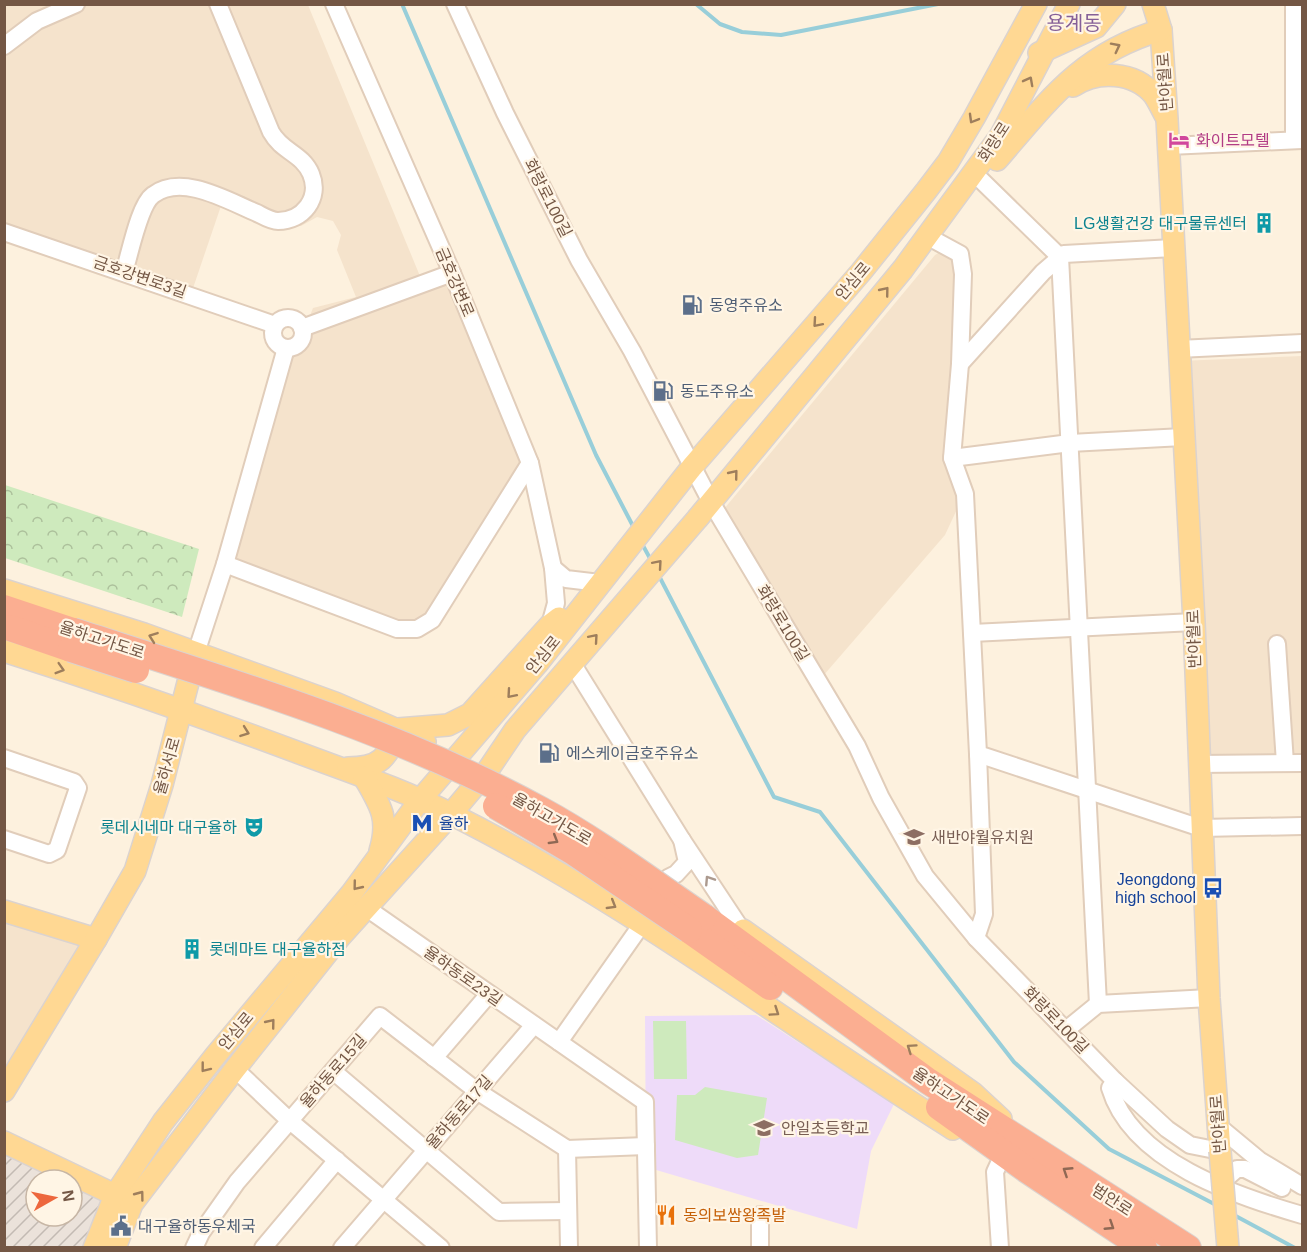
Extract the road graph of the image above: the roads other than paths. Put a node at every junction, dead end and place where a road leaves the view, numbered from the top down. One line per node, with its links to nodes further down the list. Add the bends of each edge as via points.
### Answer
1 (76, 4): 12 (street, via 37,21)
2 (218, 4): 25 (street, via 271,132 279,145 305,163 312,175 311,202 304,212 276,221 208,193 178,185 160,190 144,208)
3 (334, 4): 26 (street, 금호강변로)
4 (455, 4): 37 (street, 화랑로100길, via 579,260)
5 (1036, 4): 14 (main road)
6 (1069, 4): 13 (main road, 화랑로)
7 (1115, 4): 13 (main road, via 1096,27)
8 (1153, 4): 11 (main road)
9 (1166, 4): 11 (main road)
10 (1294, 4): 17 (street)
11 (1161, 30): 15 (main road, one-way to 11, via 1067,80 1110,50); 16 (main road, 반야월로)
12 (4, 46)
13 (1045, 51): 14 (main road); 24 (main road, 화랑로, one-way to 13, via 1001,135)
14 (1001, 67): 37 (main road, 안심로, one-way to 37, via 948,162 926,191)
15 (1044, 105): 16 (main road, via 1085,79 1122,76 1154,95); 19 (main road)
16 (1167, 119): 18 (main road, 반야월로)
17 (1298, 140): 18 (street)
18 (1169, 146): 22 (main road, 반야월로)
19 (981, 180): 21 (main road); 23 (street)
20 (4, 232): 25 (street, 금호강변로3길)
21 (936, 241): 24 (main road); 32 (street, via 954,249 961,261)
22 (1173, 248): 23 (street); 31 (main road, 반야월로)
23 (1060, 257): 32 (street); 34 (street)
24 (903, 268): 38 (main road, 안심로, one-way to 24)
25 (124, 272): 27 (street, 금호강변로3길)
26 (452, 273): 28 (street); 36 (street, 금호강변로)
27 (275, 326): 28 (street, via 282,319 291,318); 30 (street, via 274,339)
28 (302, 328): 30 (street, via 300,343)
29 (1302, 343): 31 (street)
30 (286, 348): 39 (street)
31 (1178, 348): 33 (main road, 반야월로)
32 (960, 364): 35 (street)
33 (1183, 437): 34 (street); 44 (main road, 반야월로)
34 (1070, 443): 35 (street); 47 (street)
35 (952, 458): 48 (street, via 965,494)
36 (530, 463): 39 (street, via 432,620 417,629 397,629); 40 (street, 금호강변로)
37 (692, 467): 38 (street, 화랑로100길); 42 (main road, 안심로)
38 (711, 502): 53 (main road, 안심로, one-way to 38); 80 (street, 화랑로100길, via 857,747 907,847 925,876)
39 (225, 564): 52 (street)
40 (553, 568): 42 (street, via 566,579); 45 (street, 금호강변로, via 556,603)
41 (4, 590): 52 (main road, one-way to 41)
42 (594, 591): 45 (main road); 57 (main road, 안심로, one-way to 57)
43 (4, 608): 49 (highway, 율하고가도로)
44 (1194, 622): 47 (street); 61 (main road, 반야월로)
45 (550, 625): 55 (main road, via 470,714 448,725)
46 (4, 626): 49 (highway, 율하고가도로)
47 (1078, 627): 48 (street); 65 (street)
48 (972, 633): 56 (street)
49 (72, 640): 103 (highway, 율하고가도로, bridge, via 276,697 437,759 541,810 697,923 928,1081)
50 (1277, 644): 59 (street)
51 (4, 651): 54 (main road, one-way to 54)
52 (196, 653): 54 (main road, 율하서로); 55 (main road)
53 (572, 663): 63 (main road, 안심로, via 515,730); 72 (street)
54 (182, 709): 62 (main road, one-way to 62); 81 (main road, 율하서로, via 135,871)
55 (398, 729): 57 (main road); 62 (main road, via 391,751 376,764)
56 (978, 754): 65 (street); 80 (street, via 984,914)
57 (456, 757): 63 (main road); 66 (main road, 안심로)
58 (4, 758): 71 (street, via 74,782 78,788 57,850 49,854)
59 (1285, 763): 60 (street); 61 (street)
60 (1302, 763)
61 (1198, 764): 70 (main road, 반야월로)
62 (341, 768): 64 (main road)
63 (488, 770): 67 (main road); 68 (main road, 안심로)
64 (364, 777): 66 (main road); 74 (main road, via 380,805 386,831)
65 (1087, 792): 70 (street); 84 (street)
66 (424, 794): 68 (main road); 74 (main road, 안심로)
67 (555, 809): 73 (main road, via 528,817); 75 (main road)
68 (451, 814): 73 (main road); 76 (main road, 안심로)
69 (1302, 826): 70 (street)
70 (1201, 828): 83 (main road, 반야월로)
71 (4, 839)
72 (682, 840): 75 (street, via 687,862); 79 (street, one-way to 72)
73 (519, 850): 78 (main road, one-way to 78)
74 (376, 862): 106 (main road, 안심로, one-way to 106, via 189,1088)
75 (668, 878): 79 (main road)
76 (368, 909): 82 (street, 율하동로23길); 89 (main road, 안심로, one-way to 76, via 339,938)
77 (4, 911): 81 (main road)
78 (642, 924): 87 (street); 101 (main road, one-way to 101)
79 (741, 929): 103 (main road, one-way to 79, via 973,1093)
80 (976, 938): 86 (street, 화랑로100길)
81 (96, 939): 92 (main road, 율하서로)
82 (489, 994): 85 (street, 율하동로23길); 88 (street)
83 (1209, 998): 84 (street); 95 (main road, 반야월로)
84 (1098, 1004): 86 (street)
85 (534, 1025): 87 (street, 율하동로23길); 93 (street, 율하동로17길)
86 (1066, 1030): 91 (street, 화랑로100길)
87 (559, 1042): 97 (street, 율하동로23길, via 645,1102)
88 (434, 1058): 90 (street, 율하동로15길, via 380,1016); 93 (street)
89 (235, 1069): 94 (street); 114 (main road, 안심로, one-way to 89, via 132,1204)
90 (333, 1071): 94 (street, 율하동로15길); 99 (street)
91 (1115, 1081): 100 (street, 화랑로100길, via 1180,1139); 111 (street, via 1110,1088 1114,1102 1137,1135 1153,1149 1245,1197)
92 (4, 1091)
93 (477, 1091): 98 (street); 99 (street, 율하동로17길)
94 (290, 1120): 102 (street); 112 (street, 율하동로15길, via 237,1182)
95 (1218, 1125): 100 (main road, 반야월로); 105 (street, via 1268,1166)
96 (4, 1142): 106 (main road)
97 (646, 1146): 98 (street); 119 (street, 율하동로23길)
98 (567, 1149): 109 (street)
99 (427, 1150): 108 (street, 율하동로17길); 109 (street, via 498,1212)
100 (1220, 1151): 104 (main road, 반야월로, bridge)
101 (1001, 1159): 103 (main road); 121 (street, via 995,1172)
102 (337, 1160): 108 (street); 115 (street)
103 (1032, 1161): 122 (highway, 범안로, one-way to 122); 123 (highway, 범안로, one-way to 103)
104 (1223, 1181): 107 (street, via 1237,1169 1245,1169); 124 (main road, 반야월로, bridge)
105 (1302, 1186)
106 (116, 1195): 113 (main road, 안심로)
107 (1302, 1197)
108 (384, 1199): 116 (street, 율하동로17길); 117 (street)
109 (568, 1211): 118 (street)
110 (760, 1215): 120 (street)
111 (1302, 1215)
112 (195, 1247)
113 (94, 1248)
114 (115, 1248)
115 (263, 1248)
116 (342, 1248)
117 (441, 1248)
118 (569, 1248)
119 (648, 1248)
120 (760, 1248)
121 (1000, 1248)
122 (1144, 1248)
123 (1188, 1248)
124 (1228, 1248)

